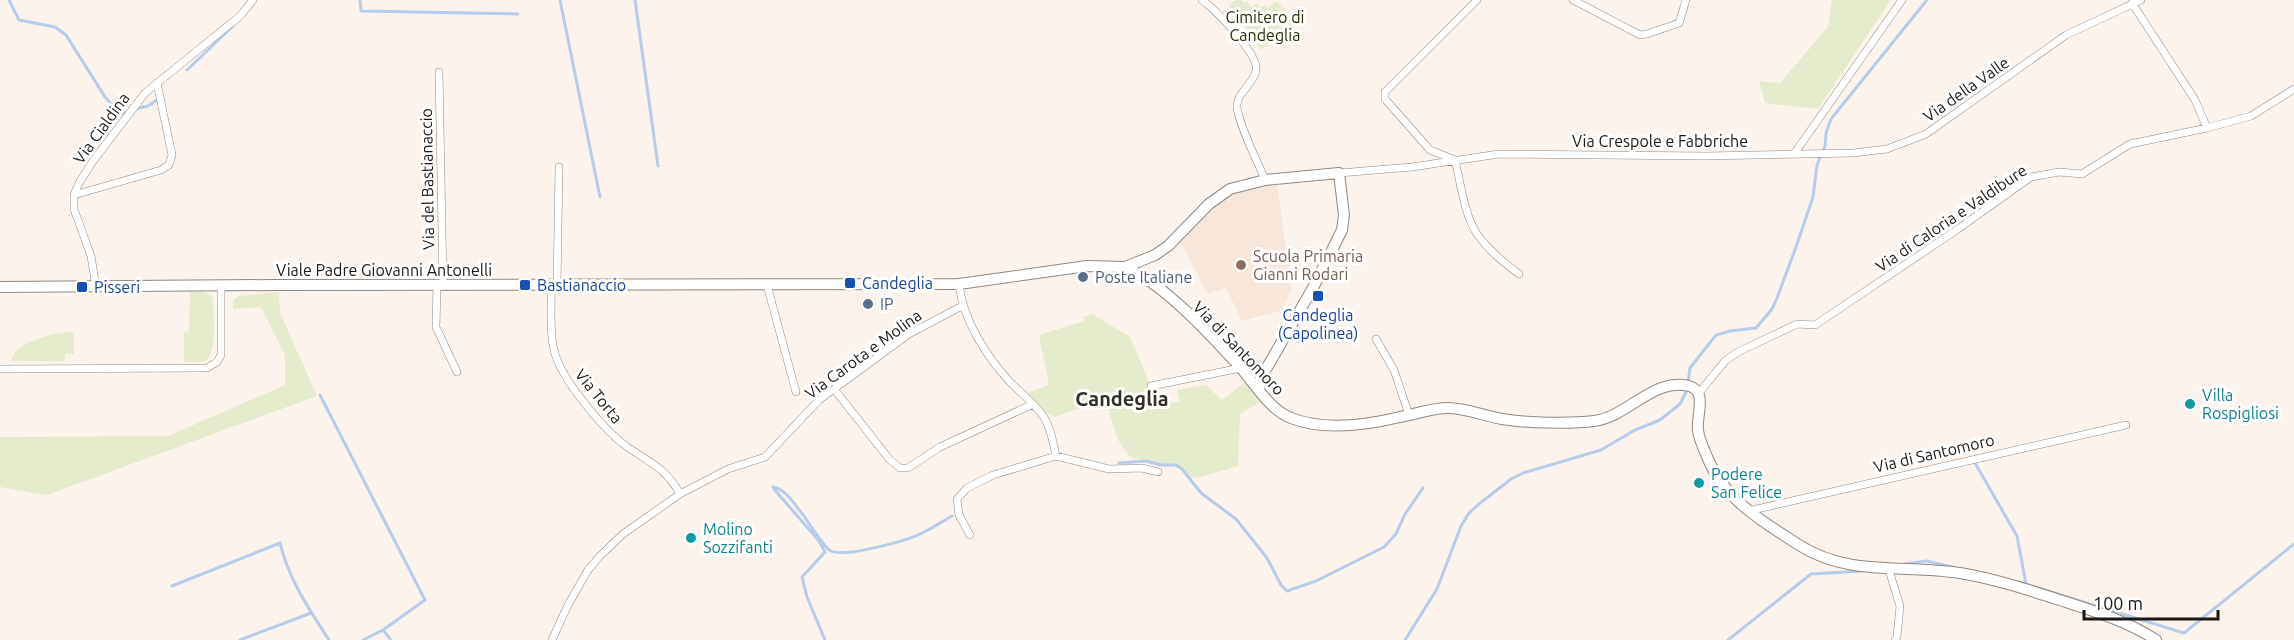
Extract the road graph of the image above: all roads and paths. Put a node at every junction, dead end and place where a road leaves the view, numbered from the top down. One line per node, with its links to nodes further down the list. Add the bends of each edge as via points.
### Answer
1 (253, 0): 11 (street, Via Cialdina, via 240,16)
2 (1202, 0): 8 (street)
3 (1477, 0): 15 (street, via 1384,92 1385,99 1421,142)
4 (1574, 0): 5 (street, via 1640,35 1679,23)
5 (1686, 0)
6 (1902, 0): 14 (street)
7 (2141, 0): 9 (street, Via della Valle)
8 (1214, 3): 18 (street, via 1255,62 1255,75 1237,105)
9 (2132, 3): 13 (street, via 2195,100); 14 (street, Via della Valle, via 2066,35 1914,140 1875,151)
10 (439, 72): 22 (street, Via del Bastianaccio)
11 (157, 83): 19 (street, Via Cialdina, via 126,116); 19 (street, Via Cialdina, via 172,155 170,165)
12 (2294, 89): 13 (street, Via di Caloria e Valdibure, via 2251,116)
13 (2207, 128): 38 (street, Via di Caloria e Valdibure, via 2130,144 2082,174 2059,171 2031,177 1815,325 1797,324 1738,352)
14 (1794, 154): 15 (street, Via Crespole e Fabbriche, via 1499,154)
15 (1455, 160): 17 (street, Via Crespole e Fabbriche); 21 (street, via 1476,233)
16 (559, 167): 27 (street, Via Torta)
17 (1339, 173): 18 (main road); 34 (main road, via 1342,230)
18 (1265, 180): 20 (main road, via 1225,191 1168,246)
19 (74, 195): 26 (street, via 74,212 91,256)
20 (1125, 267): 23 (main road, Viale Padre Giovanni Antonelli, via 1087,266); 33 (main road, Via di Santomoro, via 1141,275 1189,315)
21 (1519, 274)
22 (440, 284): 24 (main road, Viale Padre Giovanni Antonelli); 27 (main road, Viale Padre Giovanni Antonelli); 32 (street, Via del Bastianaccio, via 436,327)
23 (959, 284): 25 (main road, Viale Padre Giovanni Antonelli); 29 (street)
24 (221, 285): 26 (main road, Viale Padre Giovanni Antonelli); 31 (street, via 221,355 207,368)
25 (767, 285): 27 (main road, Viale Padre Giovanni Antonelli); 39 (street)
26 (96, 286): 28 (main road, Viale Padre Giovanni Antonelli)
27 (554, 286): 45 (street, Via Torta, via 552,342 565,376 612,434 665,472)
28 (0, 287)
29 (962, 306): 36 (street, Via Carota e Molina, via 909,334); 40 (street, via 996,365)
30 (1377, 339): 41 (street, via 1394,370)
31 (0, 369)
32 (457, 372)
33 (1244, 372): 34 (main road); 35 (street); 37 (main road, Via di Santomoro)
34 (1262, 376): 37 (main road)
35 (1151, 386)
36 (834, 389): 40 (street, via 890,460 904,468); 45 (street, Via Carota e Molina, via 809,409 765,457 728,468)
37 (1259, 390): 41 (main road, Via di Santomoro, via 1279,411 1303,421 1342,425)
38 (1695, 390): 41 (main road, Via di Santomoro, via 1678,385 1658,389 1596,421 1505,419 1450,408); 46 (main road, via 1698,430 1717,479)
39 (796, 392)
40 (1032, 405): 43 (street, via 1046,422)
41 (1409, 416)
42 (2126, 425): 46 (street, Via di Santomoro)
43 (1056, 456): 44 (street, via 1109,469 1142,468); 47 (street, via 993,475 962,492 956,502)
44 (1158, 472)
45 (680, 494): 49 (street, Via Carota e Molina, via 623,534 594,563)
46 (1748, 511): 48 (main road, via 1819,557 1836,564)
47 (970, 535)
48 (1889, 570): 50 (street, via 1900,606); 51 (main road, via 1961,573 2014,586 2125,623)
49 (552, 640)
50 (1895, 640)
51 (2156, 640)

